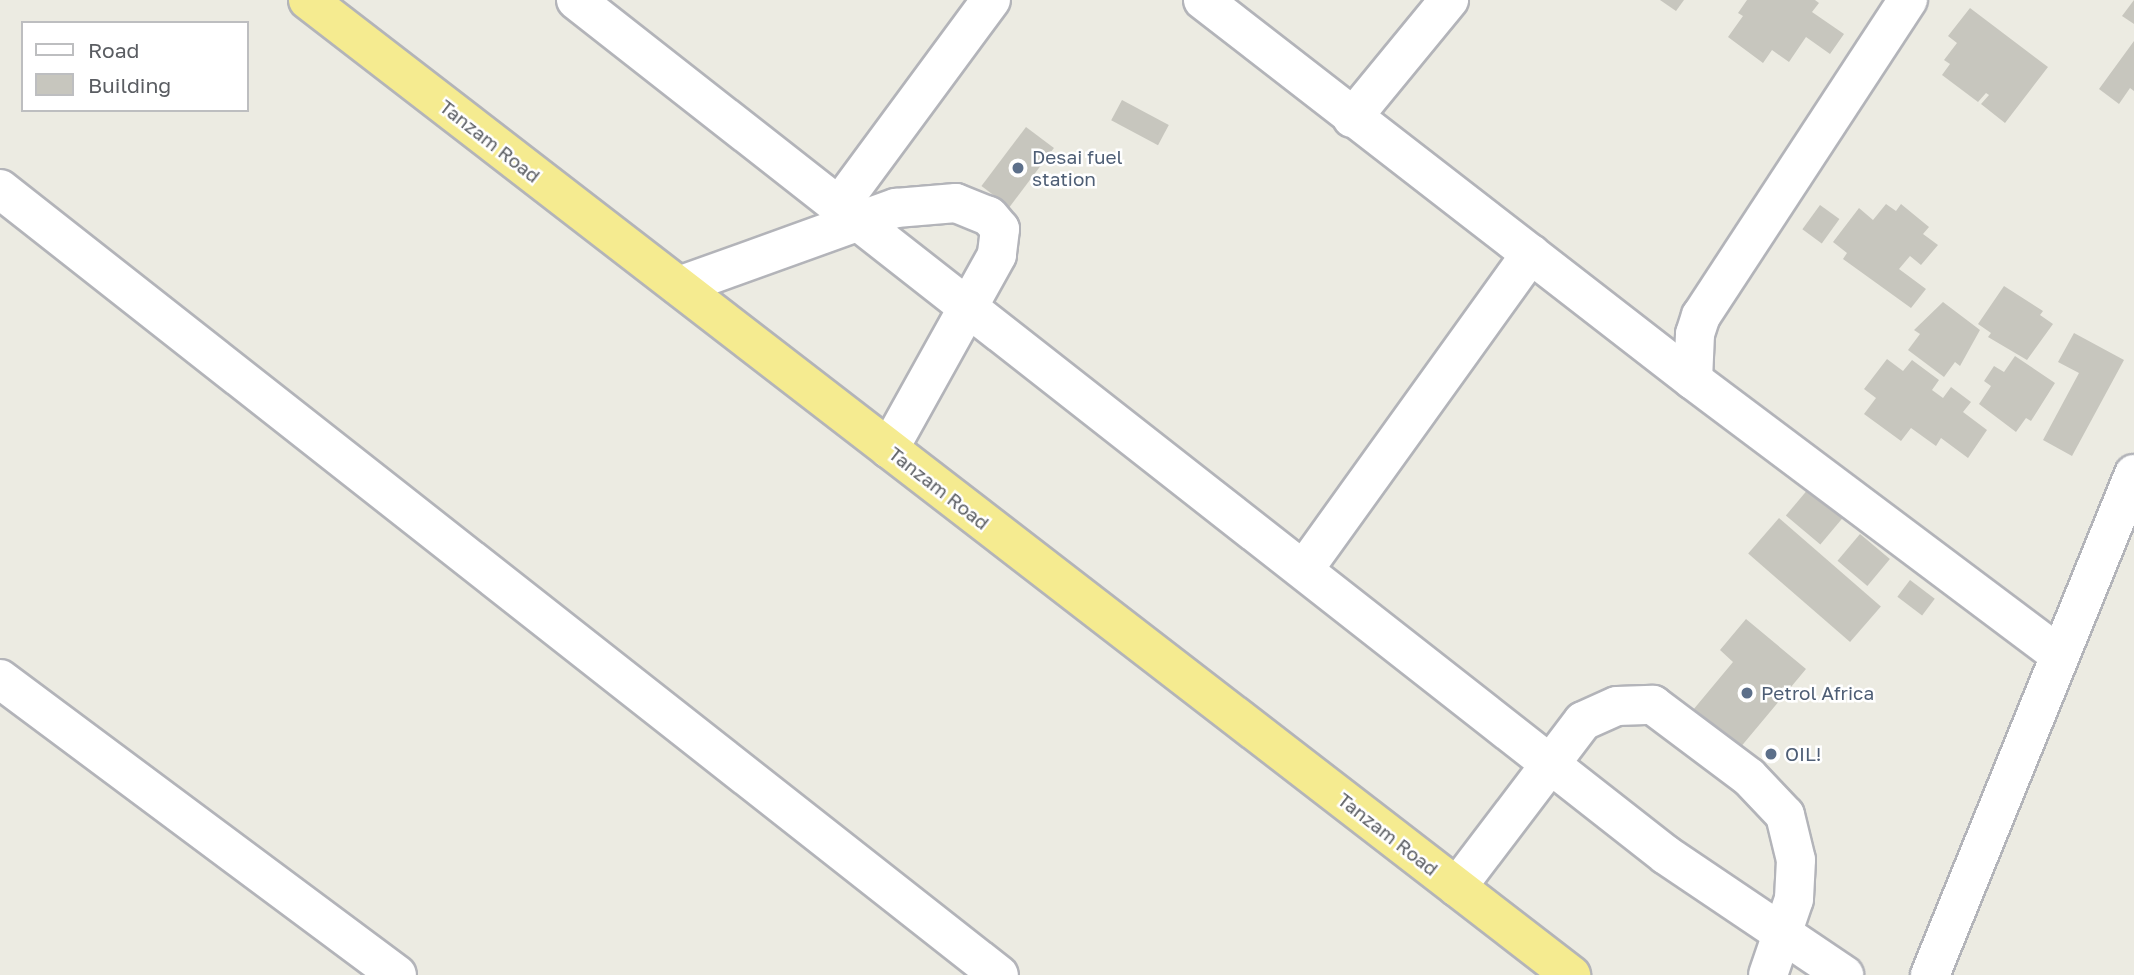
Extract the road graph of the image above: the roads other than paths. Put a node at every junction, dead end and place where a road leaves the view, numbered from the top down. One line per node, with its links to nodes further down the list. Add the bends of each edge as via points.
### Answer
1 (308, 0): 11 (highway, Tanzam Road)
2 (576, 0): 9 (street)
3 (991, 0): 9 (street)
4 (1203, 0): 7 (street)
5 (1449, 0): 7 (street)
6 (1908, 0): 13 (street, via 1701,316 1695,334)
7 (1352, 118): 10 (street)
8 (0, 189): 23 (street)
9 (848, 212): 11 (street); 12 (street); 12 (street, via 926,203 973,206 989,216 1000,229 1001,240)
10 (1531, 254): 13 (street); 16 (street)
11 (679, 286): 14 (highway, Tanzam Road)
12 (970, 307): 14 (street); 16 (street)
13 (1693, 380): 17 (street)
14 (889, 449): 20 (highway, Tanzam Road)
15 (2134, 474): 17 (street)
16 (1305, 568): 19 (street)
17 (2059, 655): 27 (street)
18 (0, 679): 22 (street)
19 (1548, 762): 20 (street); 21 (street, via 1677,863); 21 (street, via 1583,720 1617,706 1653,705 1695,732 1749,777 1785,815 1796,860 1794,899)
20 (1457, 887): 24 (highway, Tanzam Road)
21 (1784, 938): 25 (street); 26 (street)
22 (397, 975)
23 (999, 975)
24 (1571, 975)
25 (1768, 975)
26 (1844, 975)
27 (1930, 975)

